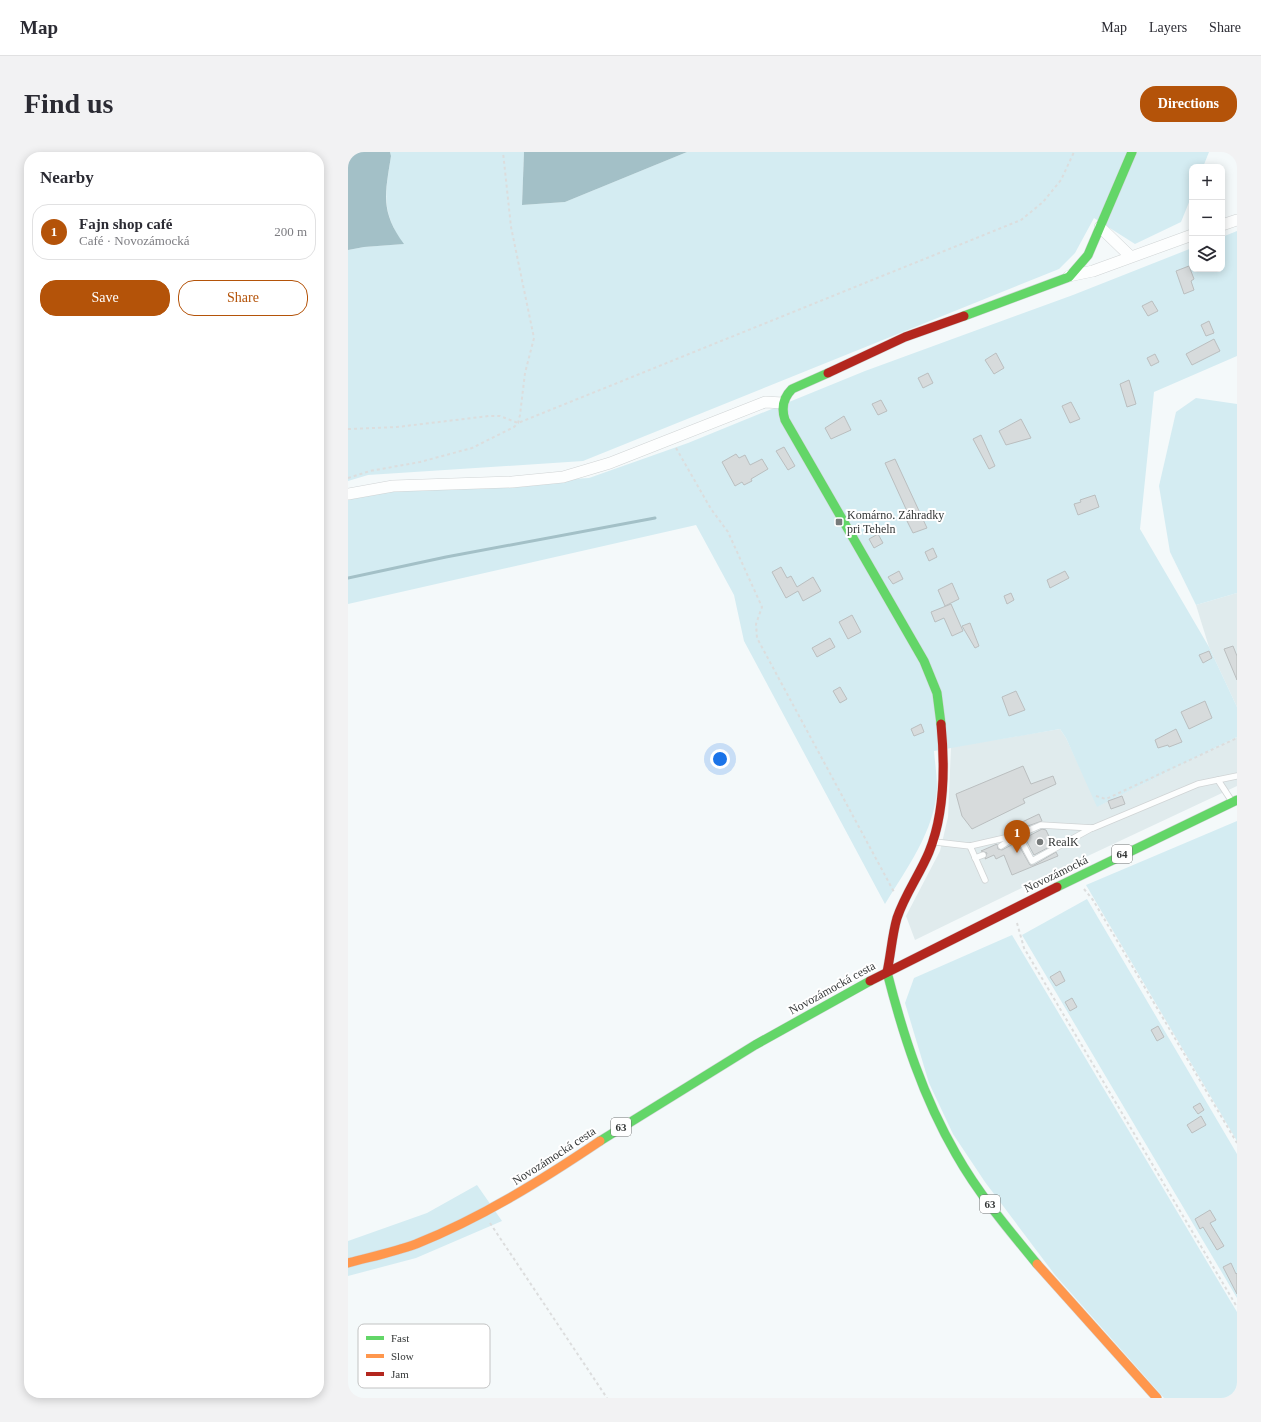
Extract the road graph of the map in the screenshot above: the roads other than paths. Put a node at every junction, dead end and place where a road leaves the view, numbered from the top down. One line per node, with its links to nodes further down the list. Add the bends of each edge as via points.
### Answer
1 (1132, 152): 4 (main road)
2 (1237, 220): 3 (street)
3 (1225, 224)
4 (1100, 227): 6 (street); 7 (main road, via 1088,255)
5 (1189, 236): 6 (street)
6 (1130, 256): 7 (street, via 1093,271)
7 (1069, 276): 8 (main road, via 905,337 792,389)
8 (783, 403): 9 (street, via 765,402 597,468 563,477 512,482 393,486); 15 (main road, via 785,420 924,661 935,686 940,710 941,789)
9 (348, 494)
10 (1237, 776): 11 (lane)
11 (1218, 780): 12 (lane); 13 (lane, via 1198,784)
12 (1235, 801): 21 (main road, Novozámocká / 64, via 1012,908)
13 (1092, 828): 14 (lane, via 1041,825); 14 (lane, via 1032,861)
14 (1018, 835): 16 (lane); 17 (lane)
15 (933, 842): 16 (lane); 21 (main road, via 902,905 894,928 892,954)
16 (970, 846): 19 (lane)
17 (1001, 846)
18 (983, 855): 19 (lane)
19 (975, 858): 20 (lane)
20 (985, 880)
21 (887, 972): 22 (main road, Novozámocká cesta / 63, via 748,1050 625,1124 554,1172 483,1212 415,1244); 23 (main road, 63, via 910,1054 955,1154 1043,1271)
22 (348, 1263)
23 (1157, 1398)

